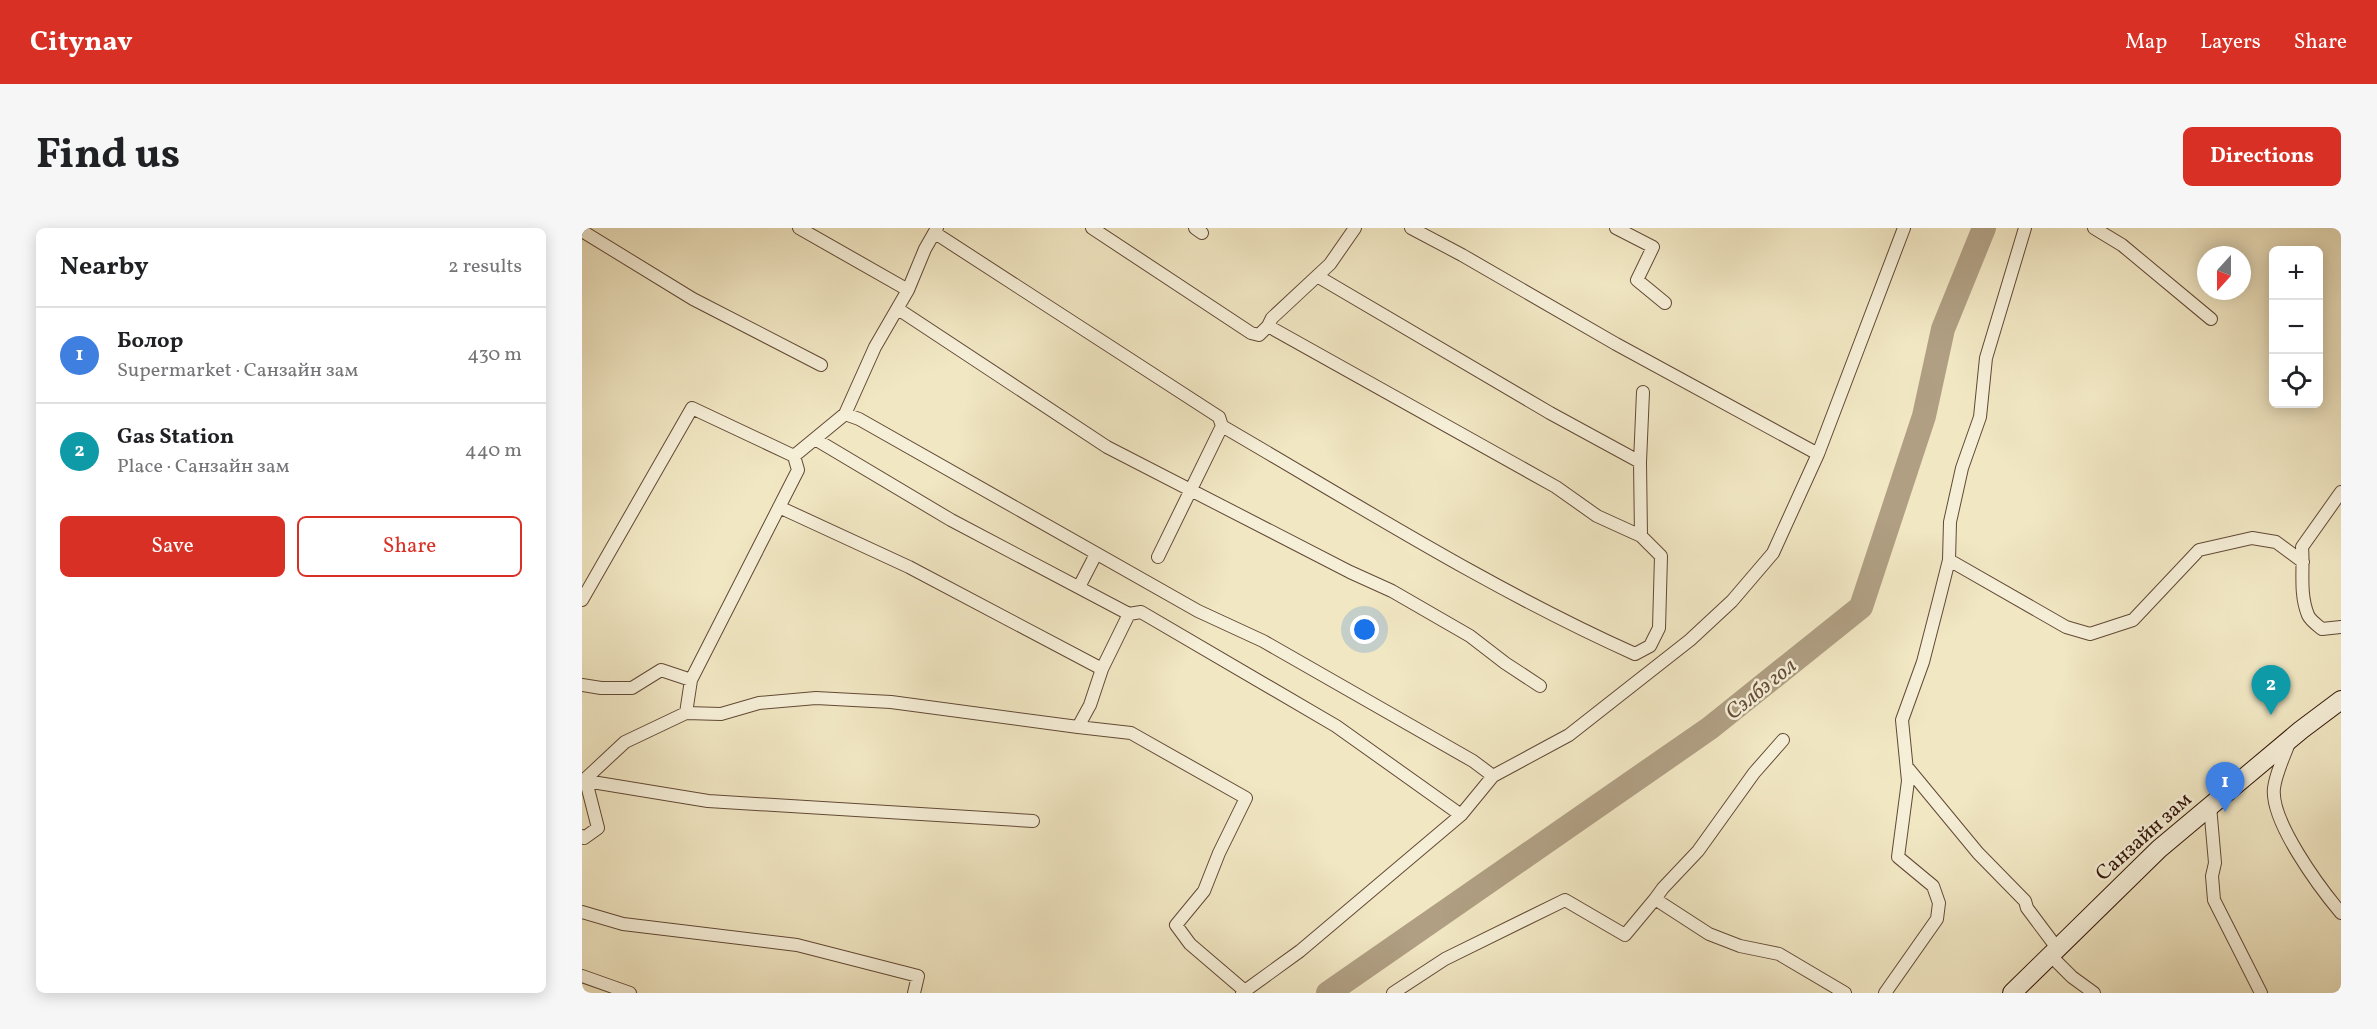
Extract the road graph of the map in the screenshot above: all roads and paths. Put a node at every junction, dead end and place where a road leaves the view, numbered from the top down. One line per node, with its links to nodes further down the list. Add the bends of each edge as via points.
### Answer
1 (799, 228): 12 (street)
2 (1092, 228): 16 (street, via 1251,333 1259,335)
3 (1411, 228): 22 (street)
4 (1616, 228): 13 (street, via 1653,247 1636,280)
5 (1904, 228): 22 (street)
6 (2025, 228): 31 (street, via 1986,358 1980,417 1962,468 1950,522)
7 (2094, 228): 15 (street, via 2122,245)
8 (1352, 229): 11 (street, via 1330,264)
9 (582, 231): 17 (street, via 693,298)
10 (936, 231): 12 (street); 20 (street, via 1219,417)
11 (1317, 276): 16 (street); 24 (street)
12 (908, 290): 14 (street)
13 (1665, 303)
14 (898, 309): 19 (street, via 875,347); 25 (street, via 1107,447)
15 (2211, 319)
16 (1268, 326): 28 (street, via 1546,482 1597,516)
17 (821, 365)
18 (1644, 392): 24 (street)
19 (845, 414): 21 (street); 29 (street)
20 (1222, 426): 25 (street); 28 (street, via 1478,574 1635,654 1650,646 1659,628 1661,556)
21 (816, 439): 23 (street); 33 (street, via 951,520)
22 (1818, 454): 47 (street, via 1773,552 1732,601 1690,640 1569,735)
23 (794, 456): 27 (street, via 798,470); 34 (street, via 692,408)
24 (1640, 462): 28 (street)
25 (1191, 490): 30 (street); 40 (street, via 1392,591 1470,636)
26 (2341, 492): 32 (street, via 2301,547)
27 (779, 507): 37 (street, via 909,567); 38 (street)
28 (1641, 536)
29 (1096, 554): 33 (street); 47 (street, via 1198,611 1263,641)
30 (1158, 557)
31 (1948, 560): 32 (street, via 2066,627 2090,634 2133,620 2199,550 2252,538 2276,542); 46 (street, via 1923,662 1902,720)
32 (2303, 562): 36 (street, via 2301,581 2309,617 2322,629)
33 (1080, 587): 35 (street)
34 (582, 600)
35 (1129, 614): 37 (street); 50 (street, via 1141,612 1336,726)
36 (2341, 627)
37 (1102, 669): 43 (street)
38 (691, 680): 39 (street, via 661,670 632,688); 42 (street)
39 (582, 686)
40 (1540, 686)
41 (2341, 700): 44 (main road, Санзайн зам)
42 (686, 713): 43 (street, via 721,714 759,703 816,698 891,702); 48 (street, via 625,742)
43 (1078, 727): 58 (street, via 1131,733 1246,798 1204,891 1176,925 1190,944)
44 (2290, 738): 49 (main road, Санзайн зам); 55 (street, via 2274,789 2280,823)
45 (1783, 740): 53 (street, via 1698,851)
46 (1906, 767): 56 (street, via 1978,854 2025,901); 63 (street, via 1908,781 1898,857 1933,886 1939,903 1937,919)
47 (1493, 776): 50 (street)
48 (584, 781): 51 (street, via 708,801); 52 (street, via 598,828)
49 (2210, 806): 56 (main road, Санзайн зам, via 2159,849); 66 (street, via 2214,900)
50 (1461, 815): 58 (street, via 1300,951)
51 (1033, 821)
52 (582, 836)
53 (1655, 899): 61 (street, via 1625,935 1566,900 1445,959); 62 (street, via 1709,934 1740,946 1779,954)
54 (582, 912): 60 (street, via 623,924 797,945 918,976)
55 (2341, 913)
56 (2053, 952): 64 (main road, Санзайн зам); 65 (street, via 2072,977)
57 (582, 976): 59 (street)
58 (1244, 992)
59 (630, 993)
60 (914, 993)
61 (1393, 993)
62 (1845, 993)
63 (1885, 993)
64 (2012, 993)
65 (2094, 993)
66 (2261, 993)

